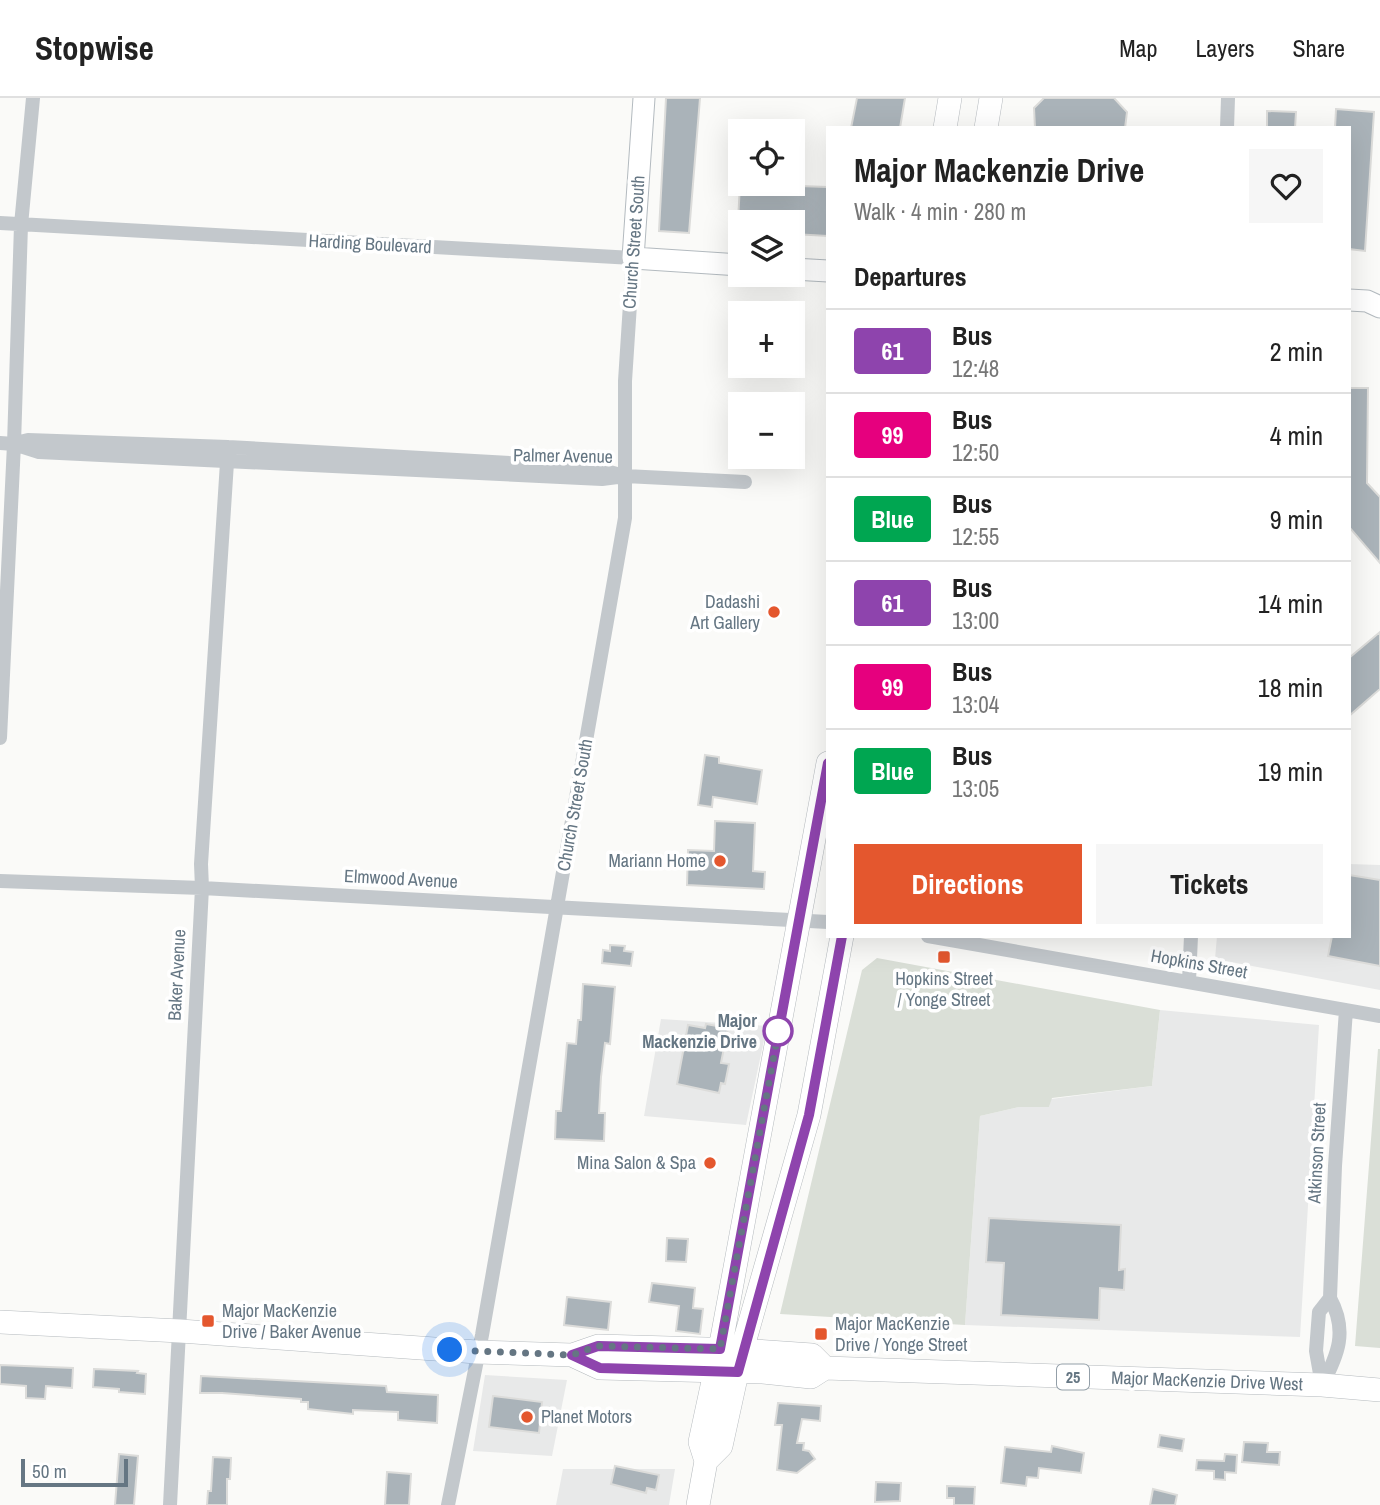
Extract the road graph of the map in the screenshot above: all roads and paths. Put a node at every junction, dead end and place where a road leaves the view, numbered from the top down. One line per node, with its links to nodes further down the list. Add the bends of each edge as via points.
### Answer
1 (33, 98): 10 (street)
2 (644, 98): 11 (street, Church Street South)
3 (950, 98): 6 (main road)
4 (990, 98): 7 (main road)
5 (1228, 98): 8 (street)
6 (945, 126)
7 (986, 126)
8 (1227, 126)
9 (0, 223): 10 (street, Harding Boulevard)
10 (21, 225): 11 (street, Harding Boulevard); 17 (street)
11 (633, 258): 12 (street, Harding Boulevard); 19 (street, Church Street South)
12 (728, 264)
13 (805, 270): 14 (street)
14 (826, 271)
15 (1351, 300): 16 (street)
16 (1380, 307)
17 (7, 444): 18 (street, Palmer Avenue, via 28,440); 21 (street)
18 (227, 454): 19 (street, Palmer Avenue, via 595,468); 24 (street, Baker Avenue)
19 (625, 476): 20 (street, Palmer Avenue); 25 (street, Church Street South, via 625,517)
20 (745, 482)
21 (0, 738)
22 (826, 774): 26 (main road)
23 (0, 881): 24 (street, Elmwood Avenue)
24 (202, 888): 25 (street, Elmwood Avenue); 36 (street, Baker Avenue)
25 (557, 907): 26 (street, Elmwood Avenue); 37 (street, Church Street South)
26 (799, 919): 27 (street, Elmwood Avenue); 38 (main road)
27 (826, 922)
28 (842, 938): 38 (main road, via 809,1115)
29 (940, 938): 31 (street, Hopkins Street)
30 (1191, 938): 31 (street)
31 (1189, 981): 32 (street, Hopkins Street)
32 (1346, 1010): 33 (street, Hopkins Street); 34 (street, Atkinson Street)
33 (1380, 1016)
34 (1330, 1298): 39 (street, Atkinson Street, via 1319,1312 1316,1351); 39 (street, Atkinson Street, via 1339,1315 1338,1356)
35 (0, 1322): 36 (main road, 25)
36 (180, 1331): 37 (main road, 25); 41 (street, Baker Avenue)
37 (477, 1352): 38 (main road, 25, via 572,1355 598,1346); 42 (street, Church Street South)
38 (728, 1361): 39 (main road, Major MacKenzie Drive West / 25, via 811,1377 825,1368); 43 (main road, via 700,1442 706,1461)
39 (1322, 1385): 40 (main road, Major MacKenzie Drive West / 25)
40 (1380, 1390)
41 (170, 1505)
42 (448, 1505)
43 (698, 1505)

